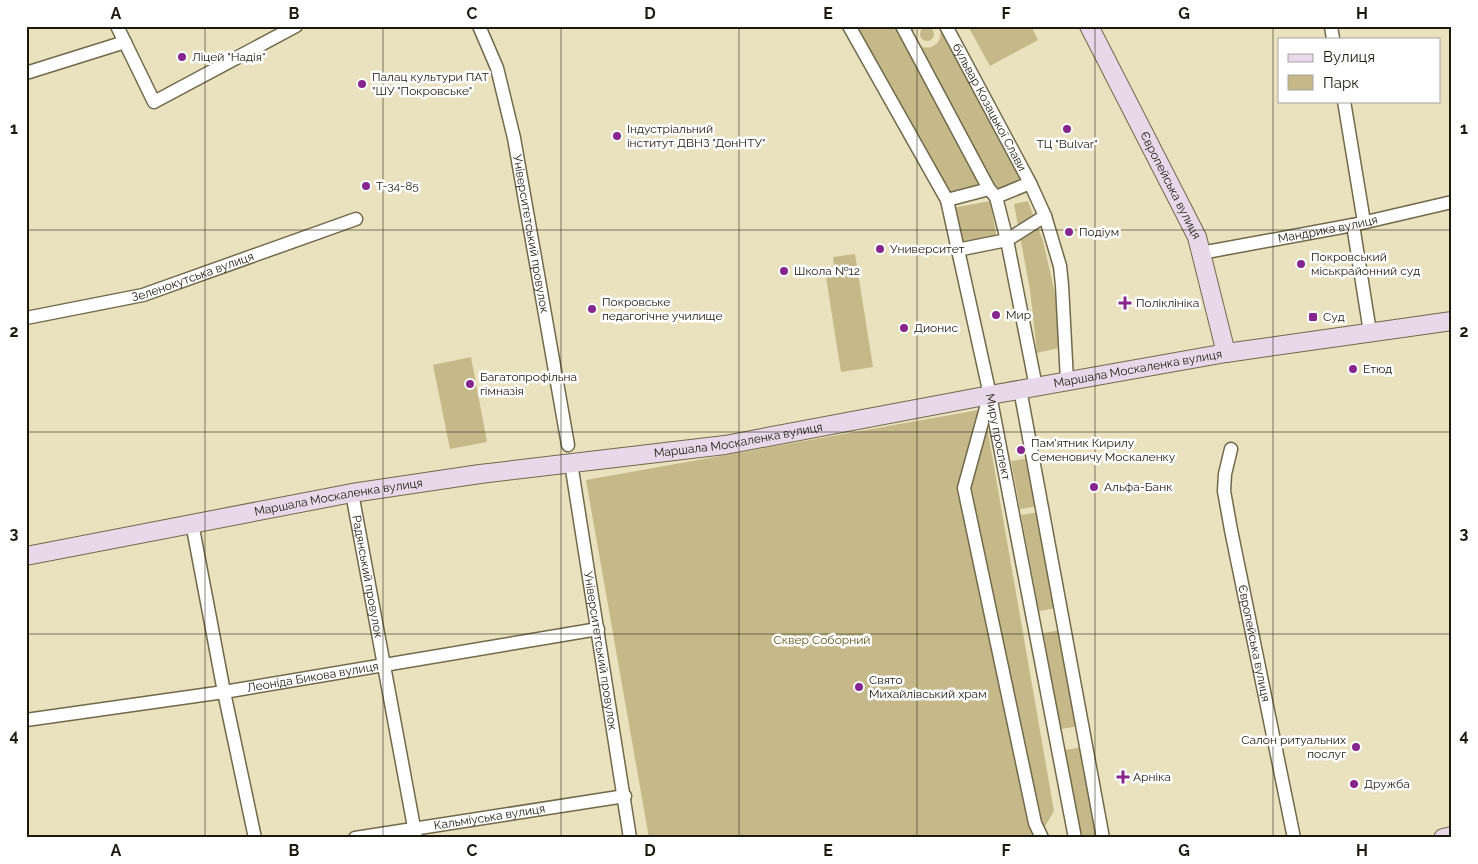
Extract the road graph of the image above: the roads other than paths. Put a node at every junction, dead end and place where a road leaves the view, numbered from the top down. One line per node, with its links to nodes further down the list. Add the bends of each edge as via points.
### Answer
1 (118, 26): 8 (street)
2 (296, 26): 8 (street, via 154,102)
3 (480, 26): 28 (street, Університетський провулок, via 497,68 514,138)
4 (849, 26): 13 (street)
5 (902, 26): 12 (street)
6 (946, 26): 11 (street, бульвар Козацької Слави)
7 (1089, 26): 20 (street, Європейська вулиця, via 1191,223)
8 (125, 42): 9 (street)
9 (26, 73)
10 (1344, 102): 17 (street)
11 (1030, 183): 12 (street, бульвар Козацької Слави); 15 (street)
12 (993, 193): 13 (street, бульвар Козацької Слави); 18 (street)
13 (947, 200): 19 (street)
14 (1452, 202): 17 (street, Мандрика вулиця)
15 (1045, 216): 18 (street); 25 (street, via 1060,266)
16 (356, 219): 21 (street, Зеленокутська вулиця, via 143,295)
17 (1359, 224): 20 (street, Мандрика вулиця); 23 (street)
18 (1007, 240): 19 (street); 26 (street)
19 (957, 250): 27 (street)
20 (1202, 253): 24 (street, Європейська вулиця)
21 (26, 318)
22 (1452, 321): 23 (street, Маршала Москаленка вулиця)
23 (1370, 332): 24 (street, Маршала Москаленка вулиця)
24 (1226, 353): 25 (street, Маршала Москаленка вулиця)
25 (1067, 381): 26 (street, Маршала Москаленка вулиця)
26 (1028, 388): 27 (street, Маршала Москаленка вулиця); 46 (street)
27 (990, 395): 30 (street, Маршала Москаленка вулиця, via 725,445); 44 (street, Миру проспект, via 964,488 1035,823); 45 (street, Миру проспект)
28 (568, 445)
29 (1231, 448): 47 (street, Європейська вулиця, via 1224,491)
30 (571, 463): 31 (street, Маршала Москаленка вулиця); 34 (street, Університетський провулок)
31 (352, 493): 32 (street, Маршала Москаленка вулиця); 35 (street, Радянський провулок)
32 (192, 523): 33 (street, Маршала Москаленка вулиця); 36 (street)
33 (26, 556)
34 (598, 629): 35 (street, Леоніда Бикова вулиця); 38 (street, Університетський провулок)
35 (382, 665): 36 (street, Леоніда Бикова вулиця); 39 (street, Радянський провулок)
36 (224, 692): 37 (street, Леоніда Бикова вулиця); 41 (street)
37 (26, 720)
38 (625, 796): 39 (street, Кальміуська вулиця); 43 (street, Університетський провулок)
39 (415, 833): 42 (street, Кальміуська вулиця)
40 (1452, 836): 48 (street)
41 (255, 838)
42 (355, 838)
43 (630, 838)
44 (1042, 838)
45 (1075, 838)
46 (1103, 838)
47 (1294, 838)
48 (1443, 838)

